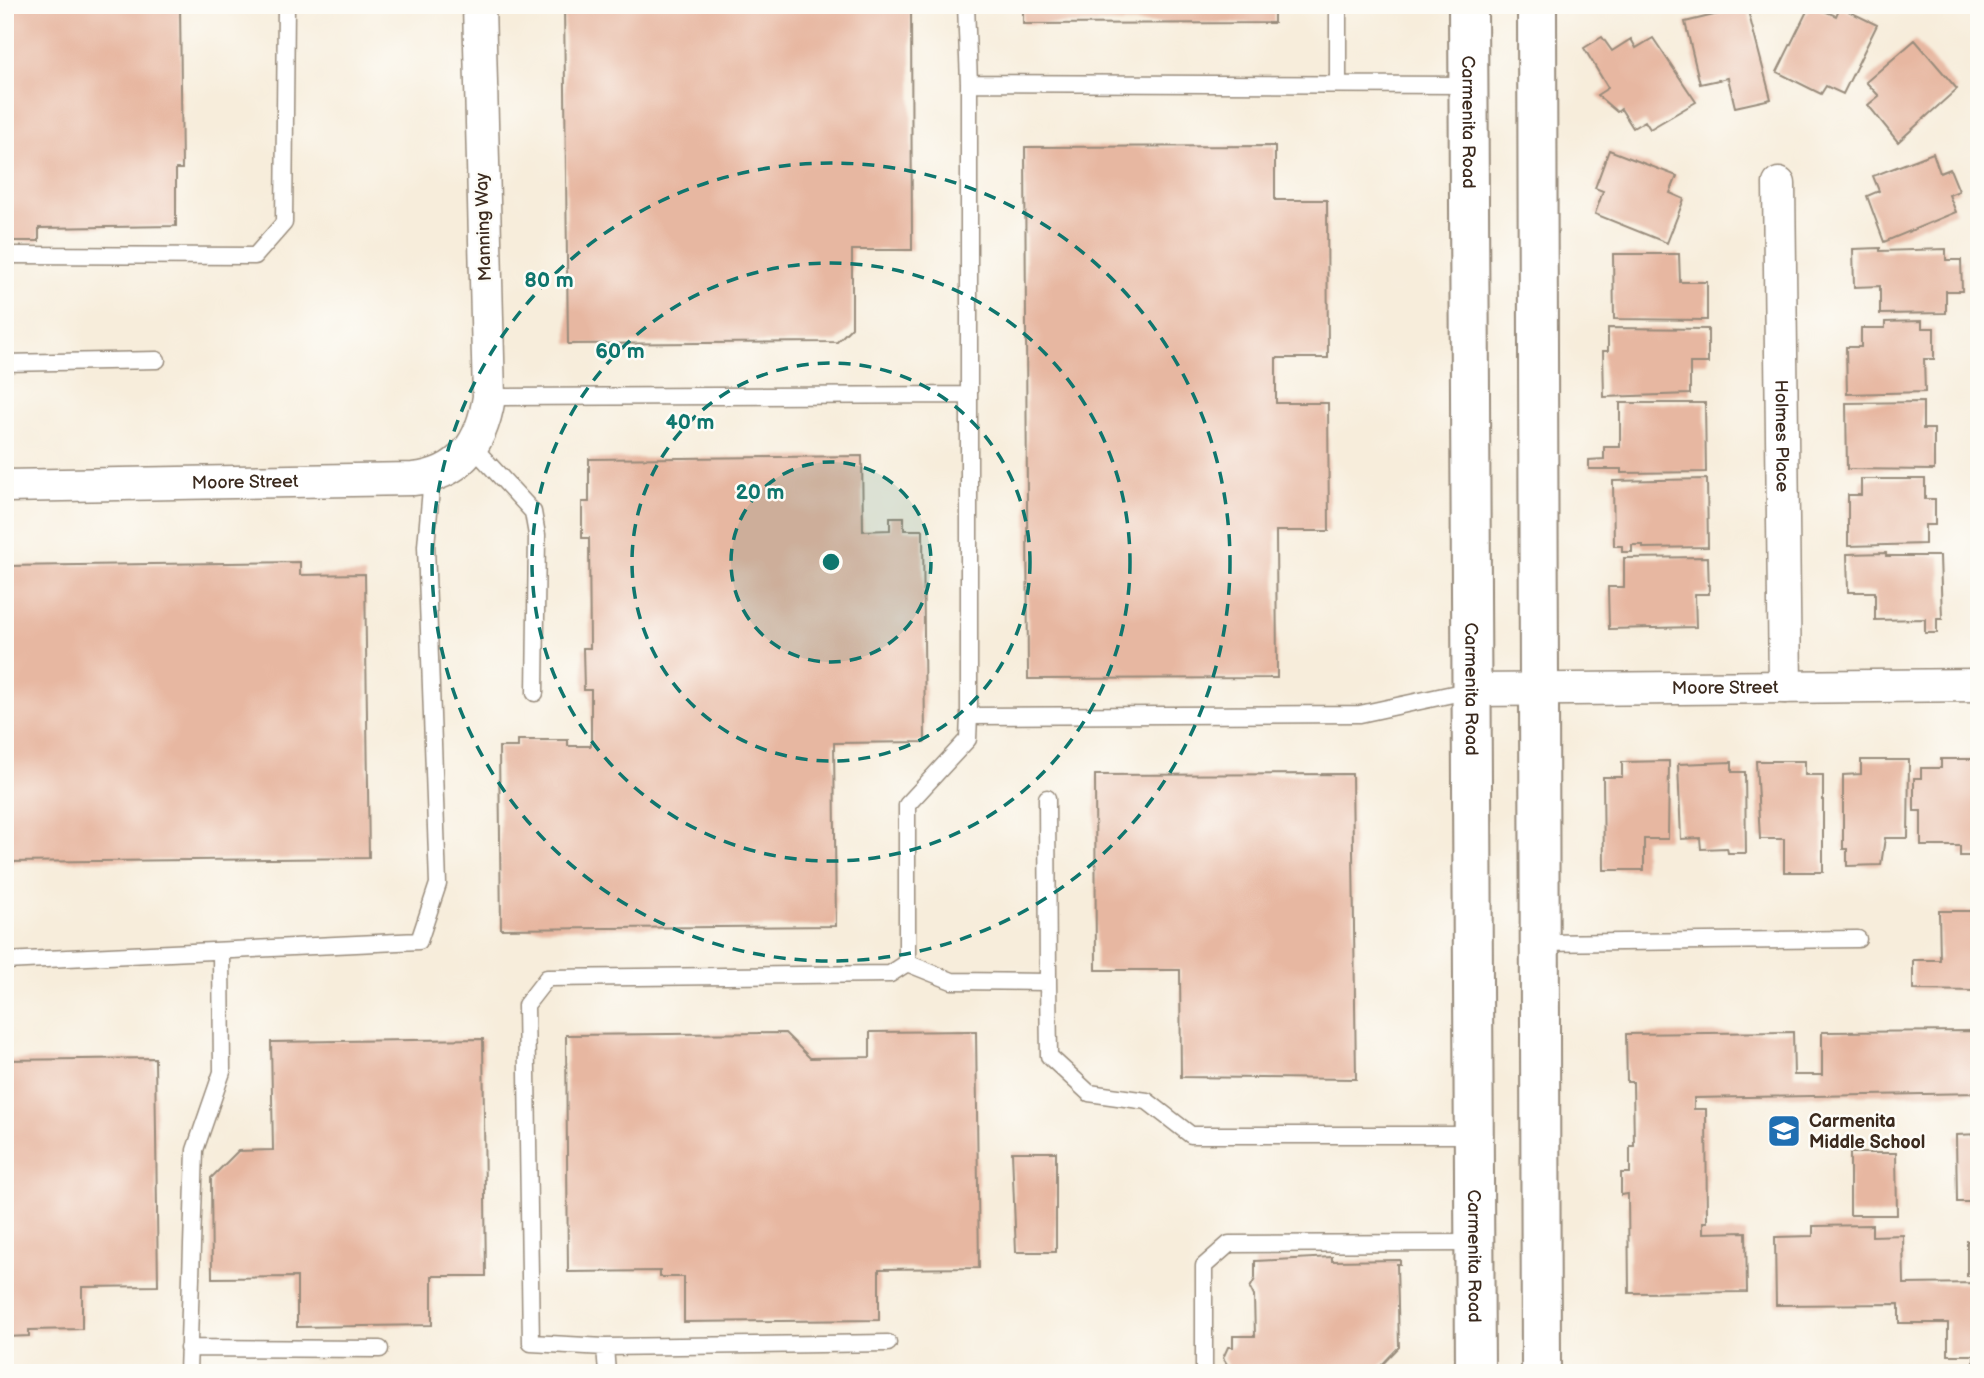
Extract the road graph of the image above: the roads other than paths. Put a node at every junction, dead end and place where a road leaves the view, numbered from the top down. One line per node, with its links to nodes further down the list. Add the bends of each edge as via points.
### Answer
1 (286, 5): 11 (lane, via 284,223 256,256)
2 (479, 5): 15 (street, Manning Way)
3 (967, 5): 7 (lane)
4 (1338, 5): 8 (lane)
5 (1468, 5): 9 (main road, Carmenita Road)
6 (1537, 5): 21 (main road)
7 (969, 83): 8 (lane); 14 (lane)
8 (1338, 84): 9 (lane)
9 (1468, 85): 22 (main road, Carmenita Road)
10 (1779, 184): 20 (street, Holmes Place)
11 (5, 255)
12 (157, 360): 13 (lane)
13 (5, 363)
14 (969, 395): 15 (lane); 24 (lane)
15 (489, 397): 16 (street, Manning Way, via 484,426)
16 (473, 447): 17 (street); 23 (lane, via 533,512 537,535)
17 (432, 477): 18 (street, Moore Street); 28 (lane, via 426,546 438,884 419,941)
18 (5, 486)
19 (1979, 685): 20 (street, Moore Street)
20 (1785, 687): 21 (street, Moore Street)
21 (1539, 689): 22 (street, Moore Street); 27 (main road)
22 (1471, 690): 24 (lane, via 1360,714); 32 (main road, Carmenita Road)
23 (536, 693)
24 (969, 716): 30 (lane, via 968,739 907,805)
25 (1046, 798): 31 (lane)
26 (1858, 939): 27 (lane)
27 (1540, 943): 42 (main road)
28 (221, 952): 29 (lane); 36 (lane, via 222,1072 195,1150)
29 (5, 961)
30 (907, 963): 31 (lane, via 951,981); 35 (lane, via 890,974 547,978 526,1005 531,1343)
31 (1048, 982): 32 (lane, via 1049,1056 1089,1093 1147,1101 1191,1135)
32 (1474, 1135): 33 (main road, Carmenita Road)
33 (1474, 1243): 40 (lane, via 1229,1244 1204,1266); 41 (main road, Carmenita Road)
34 (888, 1343): 35 (lane)
35 (605, 1347): 39 (lane)
36 (188, 1348): 37 (lane); 38 (lane)
37 (380, 1349)
38 (188, 1373)
39 (607, 1373)
40 (1204, 1373)
41 (1475, 1373)
42 (1541, 1373)

